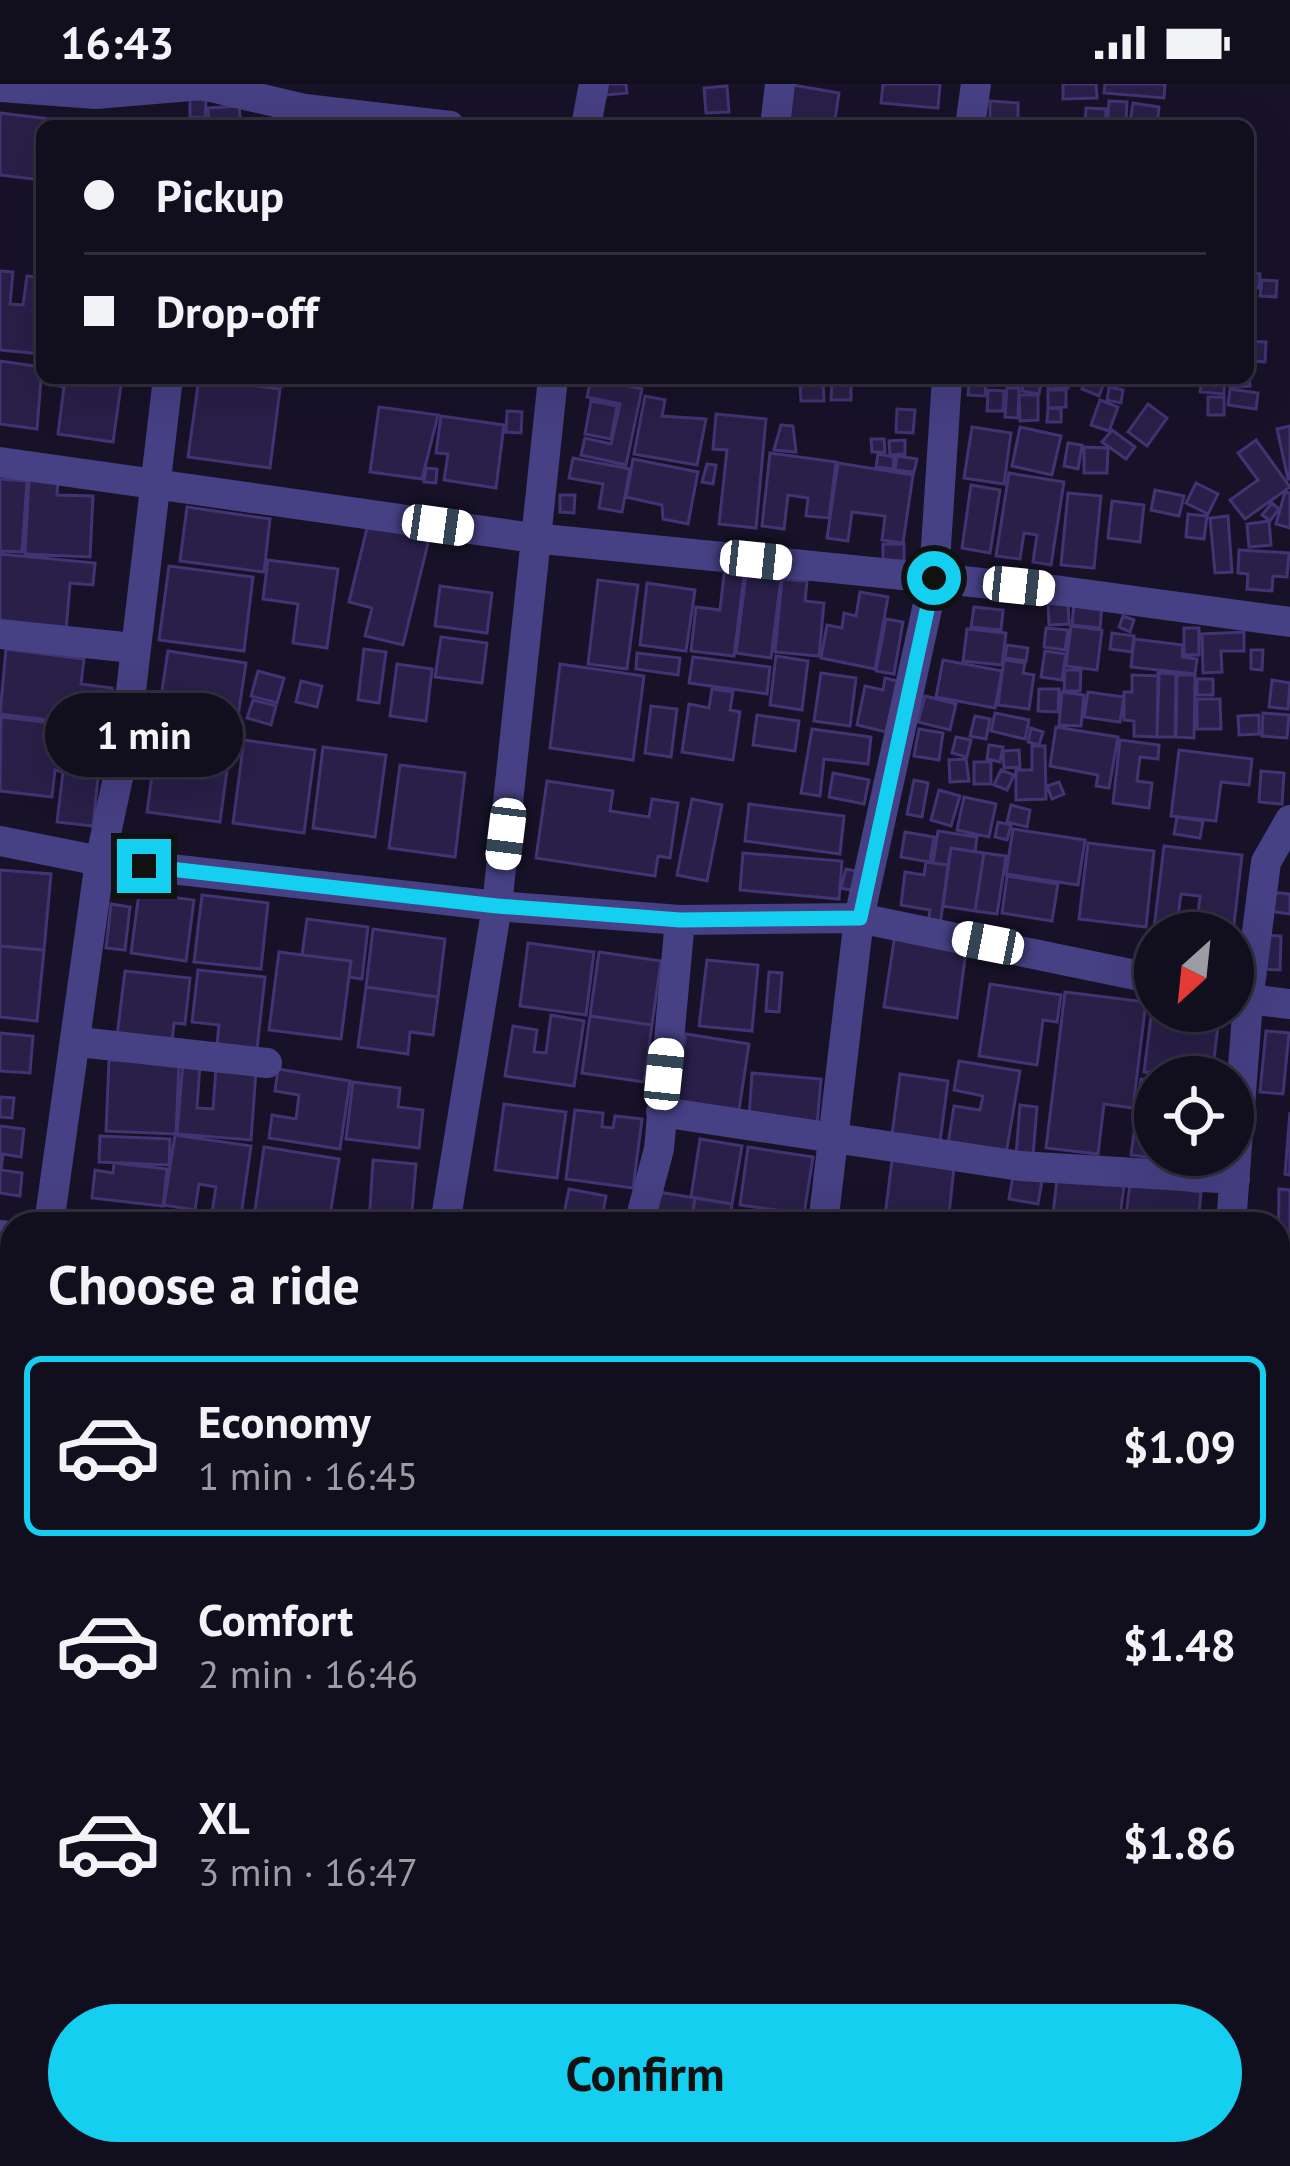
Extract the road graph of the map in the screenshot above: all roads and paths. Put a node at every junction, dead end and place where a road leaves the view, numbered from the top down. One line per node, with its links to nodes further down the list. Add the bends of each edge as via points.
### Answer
1 (594, 84): 7 (street)
2 (780, 84): 8 (street)
3 (976, 84): 9 (street)
4 (202, 85): 5 (street, via 96,94); 6 (street)
5 (0, 87)
6 (399, 120)
7 (587, 120)
8 (776, 120)
9 (971, 120)
10 (167, 384): 14 (street)
11 (553, 384): 15 (street)
12 (947, 384): 16 (street)
13 (0, 462): 14 (street)
14 (153, 487): 15 (street); 19 (street)
15 (533, 538): 16 (street); 23 (street)
16 (934, 578): 17 (street); 24 (street)
17 (1290, 622)
18 (0, 634): 19 (street)
19 (133, 648): 22 (street, via 124,750)
20 (1290, 820): 26 (street, via 1266,862)
21 (0, 841): 22 (street)
22 (100, 862): 23 (street); 31 (street)
23 (497, 906): 25 (street); 37 (street)
24 (860, 918): 25 (street); 27 (street); 34 (street)
25 (680, 920): 33 (street)
26 (1254, 925)
27 (1134, 975)
28 (1254, 1000): 29 (street)
29 (1290, 1004)
30 (1239, 1032): 35 (street)
31 (79, 1042): 32 (street); 36 (street)
32 (267, 1063)
33 (661, 1112): 34 (street); 38 (street)
34 (835, 1139): 35 (street, via 1020,1166); 39 (street)
35 (1235, 1180): 40 (street)
36 (51, 1212)
37 (448, 1212)
38 (641, 1212)
39 (825, 1212)
40 (1232, 1212)

